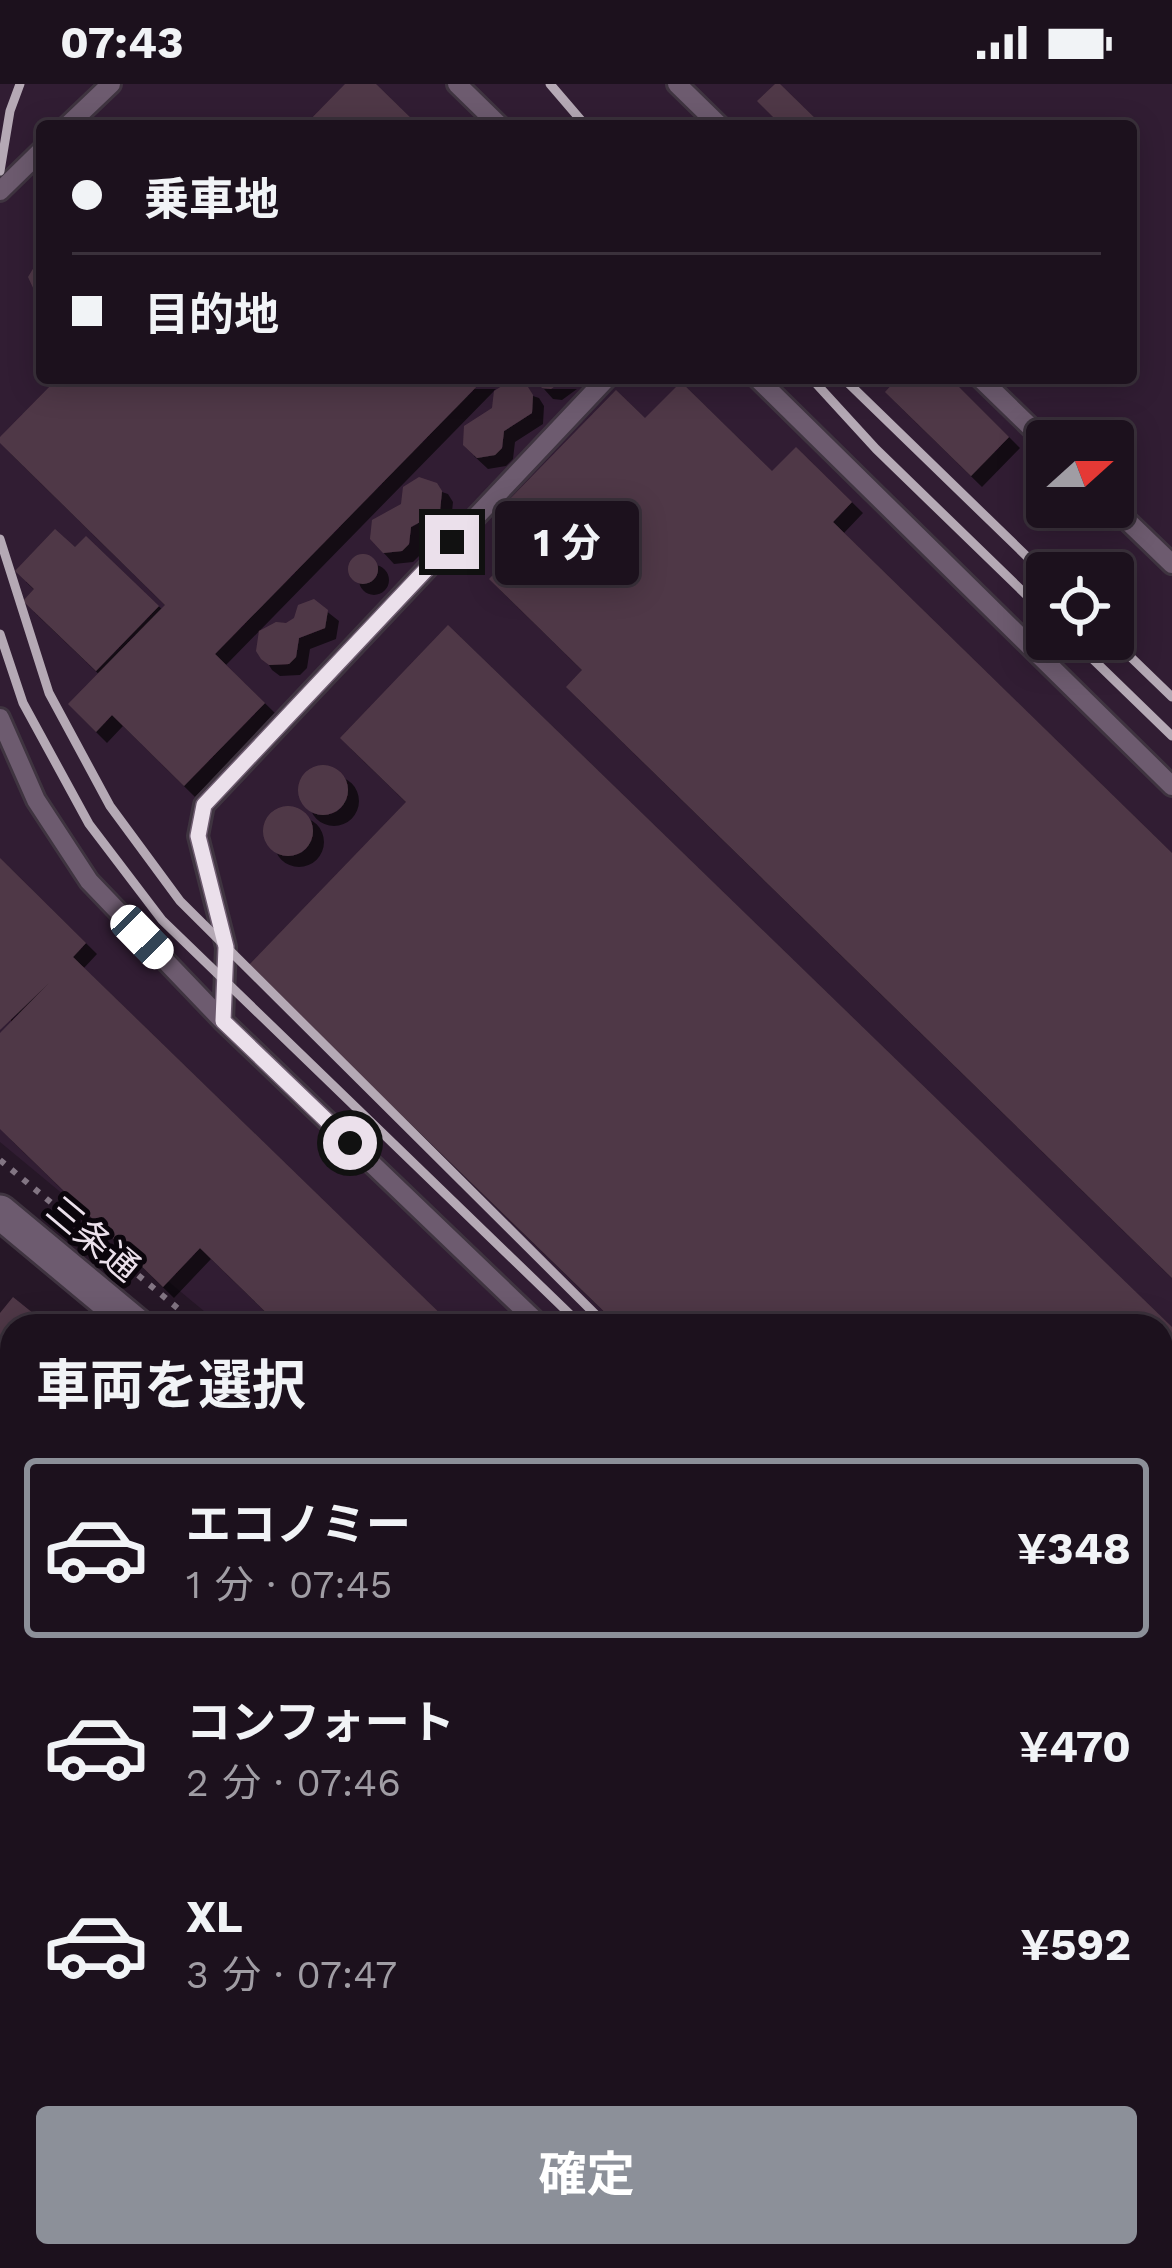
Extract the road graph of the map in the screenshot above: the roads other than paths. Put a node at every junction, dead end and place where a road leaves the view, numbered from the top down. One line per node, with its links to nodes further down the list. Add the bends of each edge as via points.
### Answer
1 (111, 84): 4 (lane)
2 (457, 84): 5 (lane)
3 (677, 84): 6 (lane)
4 (73, 120)
5 (494, 120)
6 (714, 120)
7 (36, 156): 8 (lane)
8 (0, 191)
9 (602, 384): 17 (lane, via 204,805 198,836 226,947)
10 (763, 384): 16 (lane)
11 (986, 384): 12 (lane)
12 (1026, 423)
13 (1134, 527): 14 (lane)
14 (1172, 564)
15 (0, 718): 17 (lane, via 36,800 89,881)
16 (1172, 786)
17 (223, 1021): 20 (lane)
18 (4, 1224): 19 (street, 三条通)
19 (121, 1314)
20 (528, 1314)

